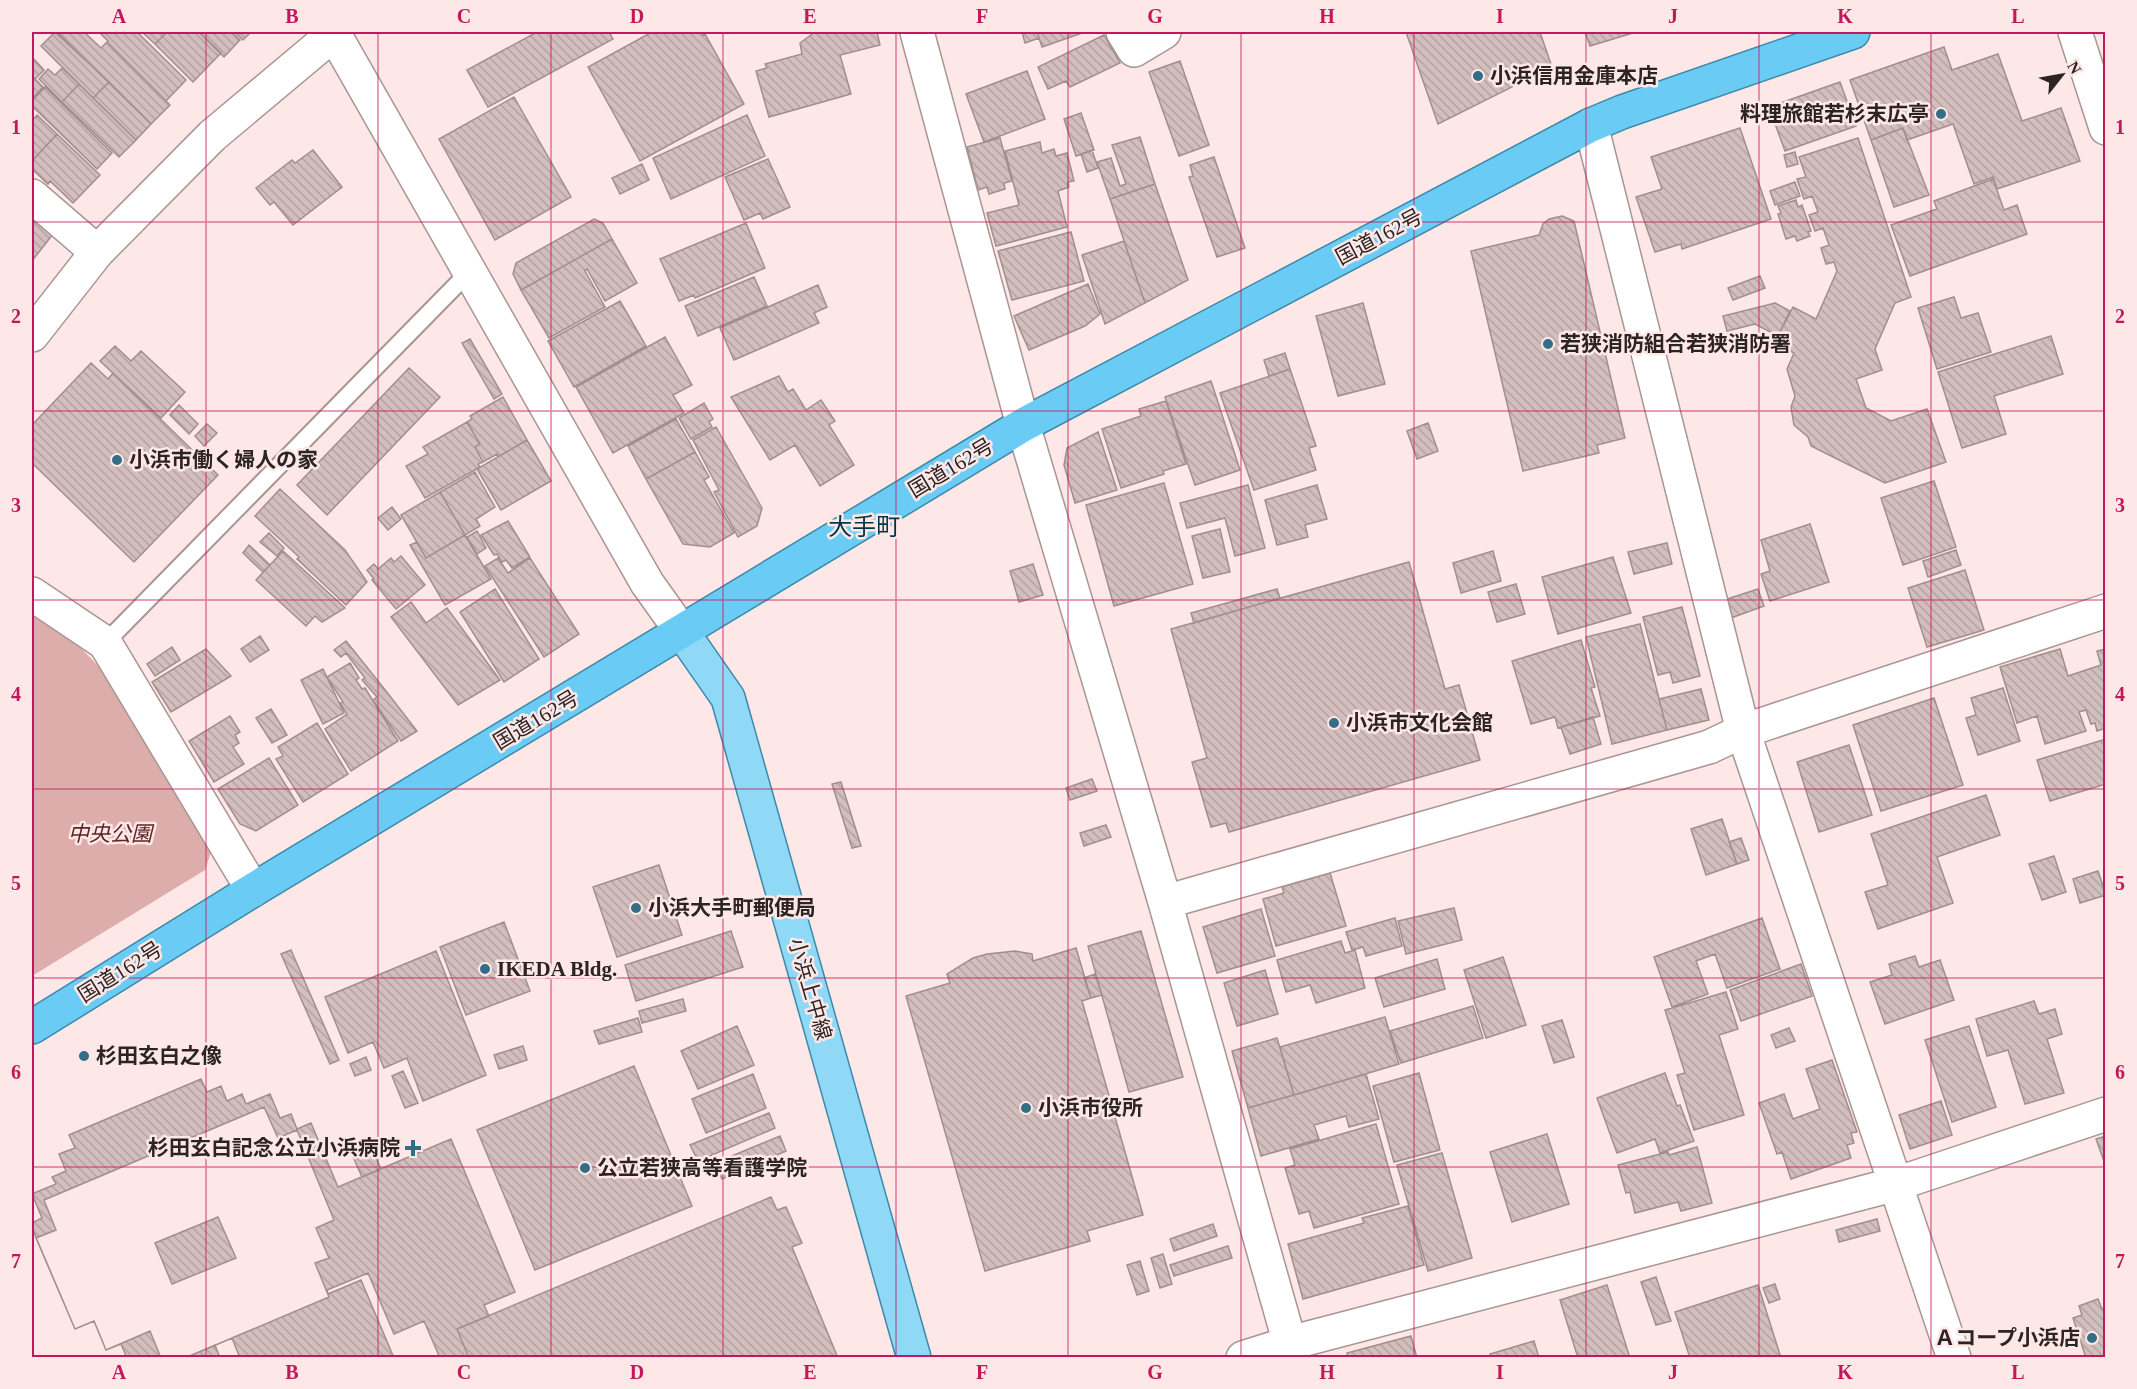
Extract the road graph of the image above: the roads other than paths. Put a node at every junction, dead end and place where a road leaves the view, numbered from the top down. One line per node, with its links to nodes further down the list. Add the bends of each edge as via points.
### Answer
1 (334, 32): 10 (street, via 212,136); 11 (street)
2 (917, 32): 13 (street)
3 (1123, 32): 4 (street, via 1134,50)
4 (1164, 32)
5 (1853, 32): 7 (highway, 国道162号)
6 (2075, 32): 8 (street)
7 (1591, 125): 13 (highway, 国道162号); 18 (street)
8 (2106, 128)
9 (32, 196): 10 (street)
10 (97, 252): 12 (street)
11 (469, 272): 16 (street, via 647,583); 17 (lane)
12 (32, 335)
13 (1023, 425): 16 (highway, 国道162号); 20 (street)
14 (32, 594): 17 (street)
15 (2106, 611): 18 (street)
16 (682, 632): 19 (highway, 国道162号); 25 (main road, 小浜上中線, via 728,698)
17 (105, 643): 19 (street)
18 (1743, 731): 20 (street, via 1709,747); 23 (street)
19 (253, 890): 21 (highway, 国道162号)
20 (1165, 902): 24 (street)
21 (32, 1027)
22 (2106, 1114): 23 (street)
23 (1896, 1184): 24 (street); 27 (street)
24 (1292, 1350): 26 (street)
25 (914, 1358)
26 (1243, 1358)
27 (1954, 1358)

